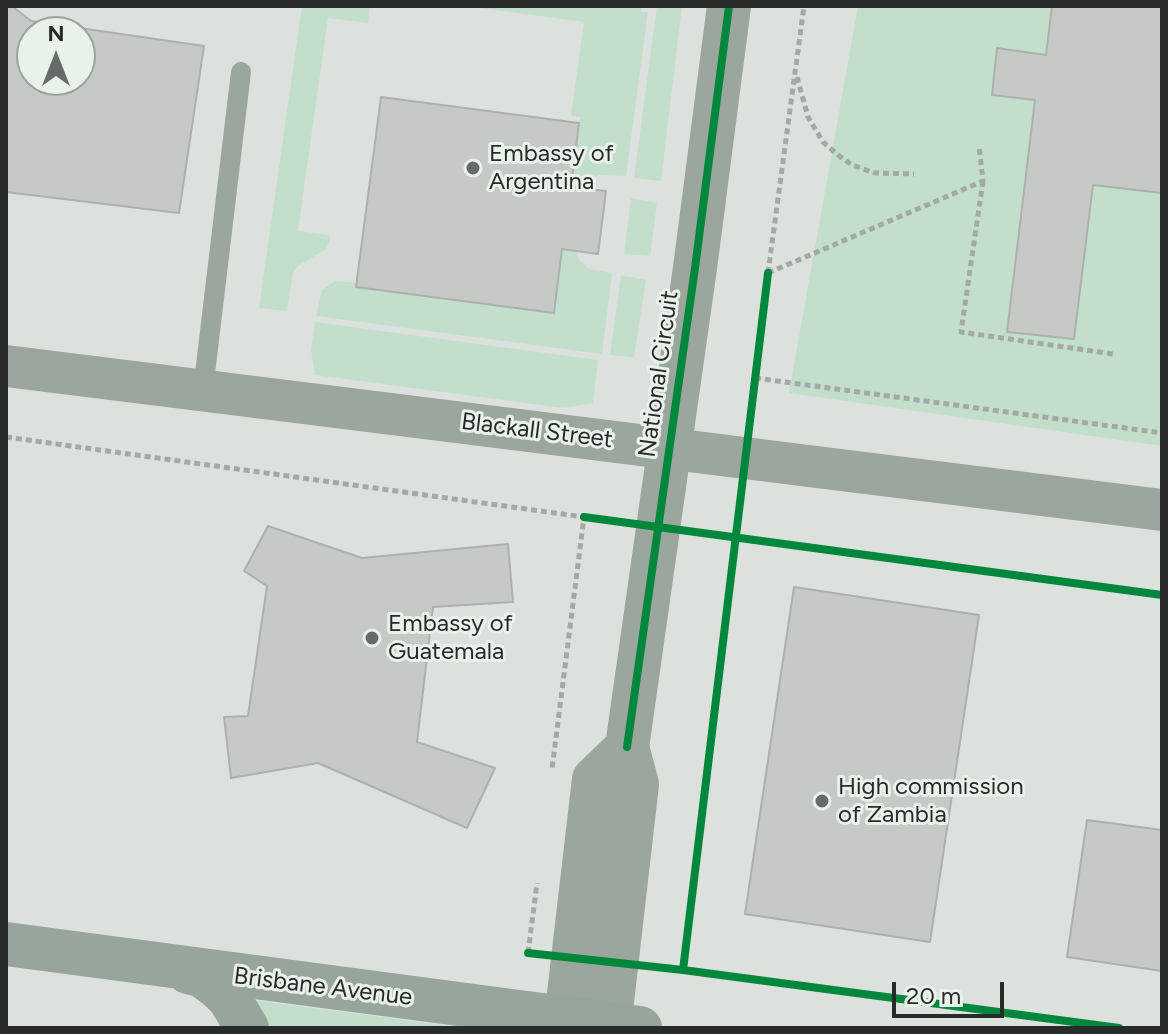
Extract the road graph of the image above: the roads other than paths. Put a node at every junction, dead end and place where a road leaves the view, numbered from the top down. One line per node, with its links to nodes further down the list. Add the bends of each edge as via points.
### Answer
1 (729, 6): 5 (street, National Circuit)
2 (241, 72): 4 (lane)
3 (6, 366): 4 (street, Blackall Street)
4 (203, 390): 5 (street, Blackall Street)
5 (669, 447): 6 (street, Blackall Street); 7 (street, National Circuit)
6 (1162, 510)
7 (627, 747): 10 (street, via 594,779); 11 (street, National Circuit, via 637,784)
8 (6, 944): 9 (main road, Brisbane Avenue)
9 (166, 966): 10 (main road, Brisbane Avenue); 12 (main road, via 201,975 215,985)
10 (566, 1023): 11 (main road, Brisbane Avenue)
11 (619, 1027)
12 (247, 1028)

